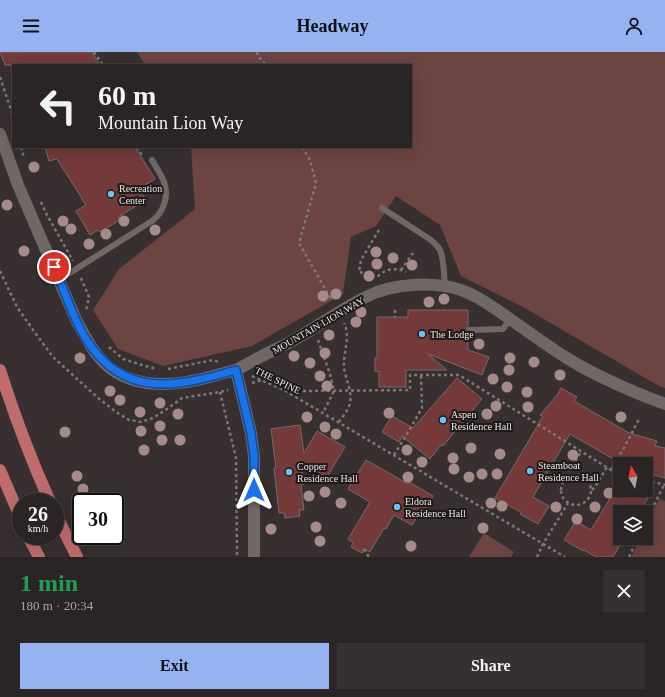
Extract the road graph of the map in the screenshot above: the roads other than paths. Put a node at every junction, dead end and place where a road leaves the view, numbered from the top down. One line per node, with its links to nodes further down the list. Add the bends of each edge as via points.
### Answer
1 (0, 134): 4 (street, MOUNTAIN LION WAY, via 18,184)
2 (152, 160): 4 (lane, via 166,188 165,204 161,213 152,222)
3 (382, 208): 5 (lane, via 438,246 442,256)
4 (59, 280): 9 (street, MOUNTAIN LION WAY, via 88,342 110,368 125,376 141,382 171,384)
5 (445, 286): 6 (street, MOUNTAIN LION WAY, via 485,302); 9 (street, MOUNTAIN LION WAY, via 395,287 378,292)
6 (510, 319): 7 (lane, via 503,329); 10 (street, MOUNTAIN LION WAY, via 586,369)
7 (470, 330)
8 (0, 370): 12 (main road, via 25,444)
9 (236, 370): 18 (street, via 254,456)
10 (665, 404)
11 (0, 470): 13 (main road)
12 (46, 493)
13 (12, 499)
14 (64, 531): 17 (main road)
15 (33, 545): 16 (main road)
16 (39, 557)
17 (77, 557)
18 (254, 557)

